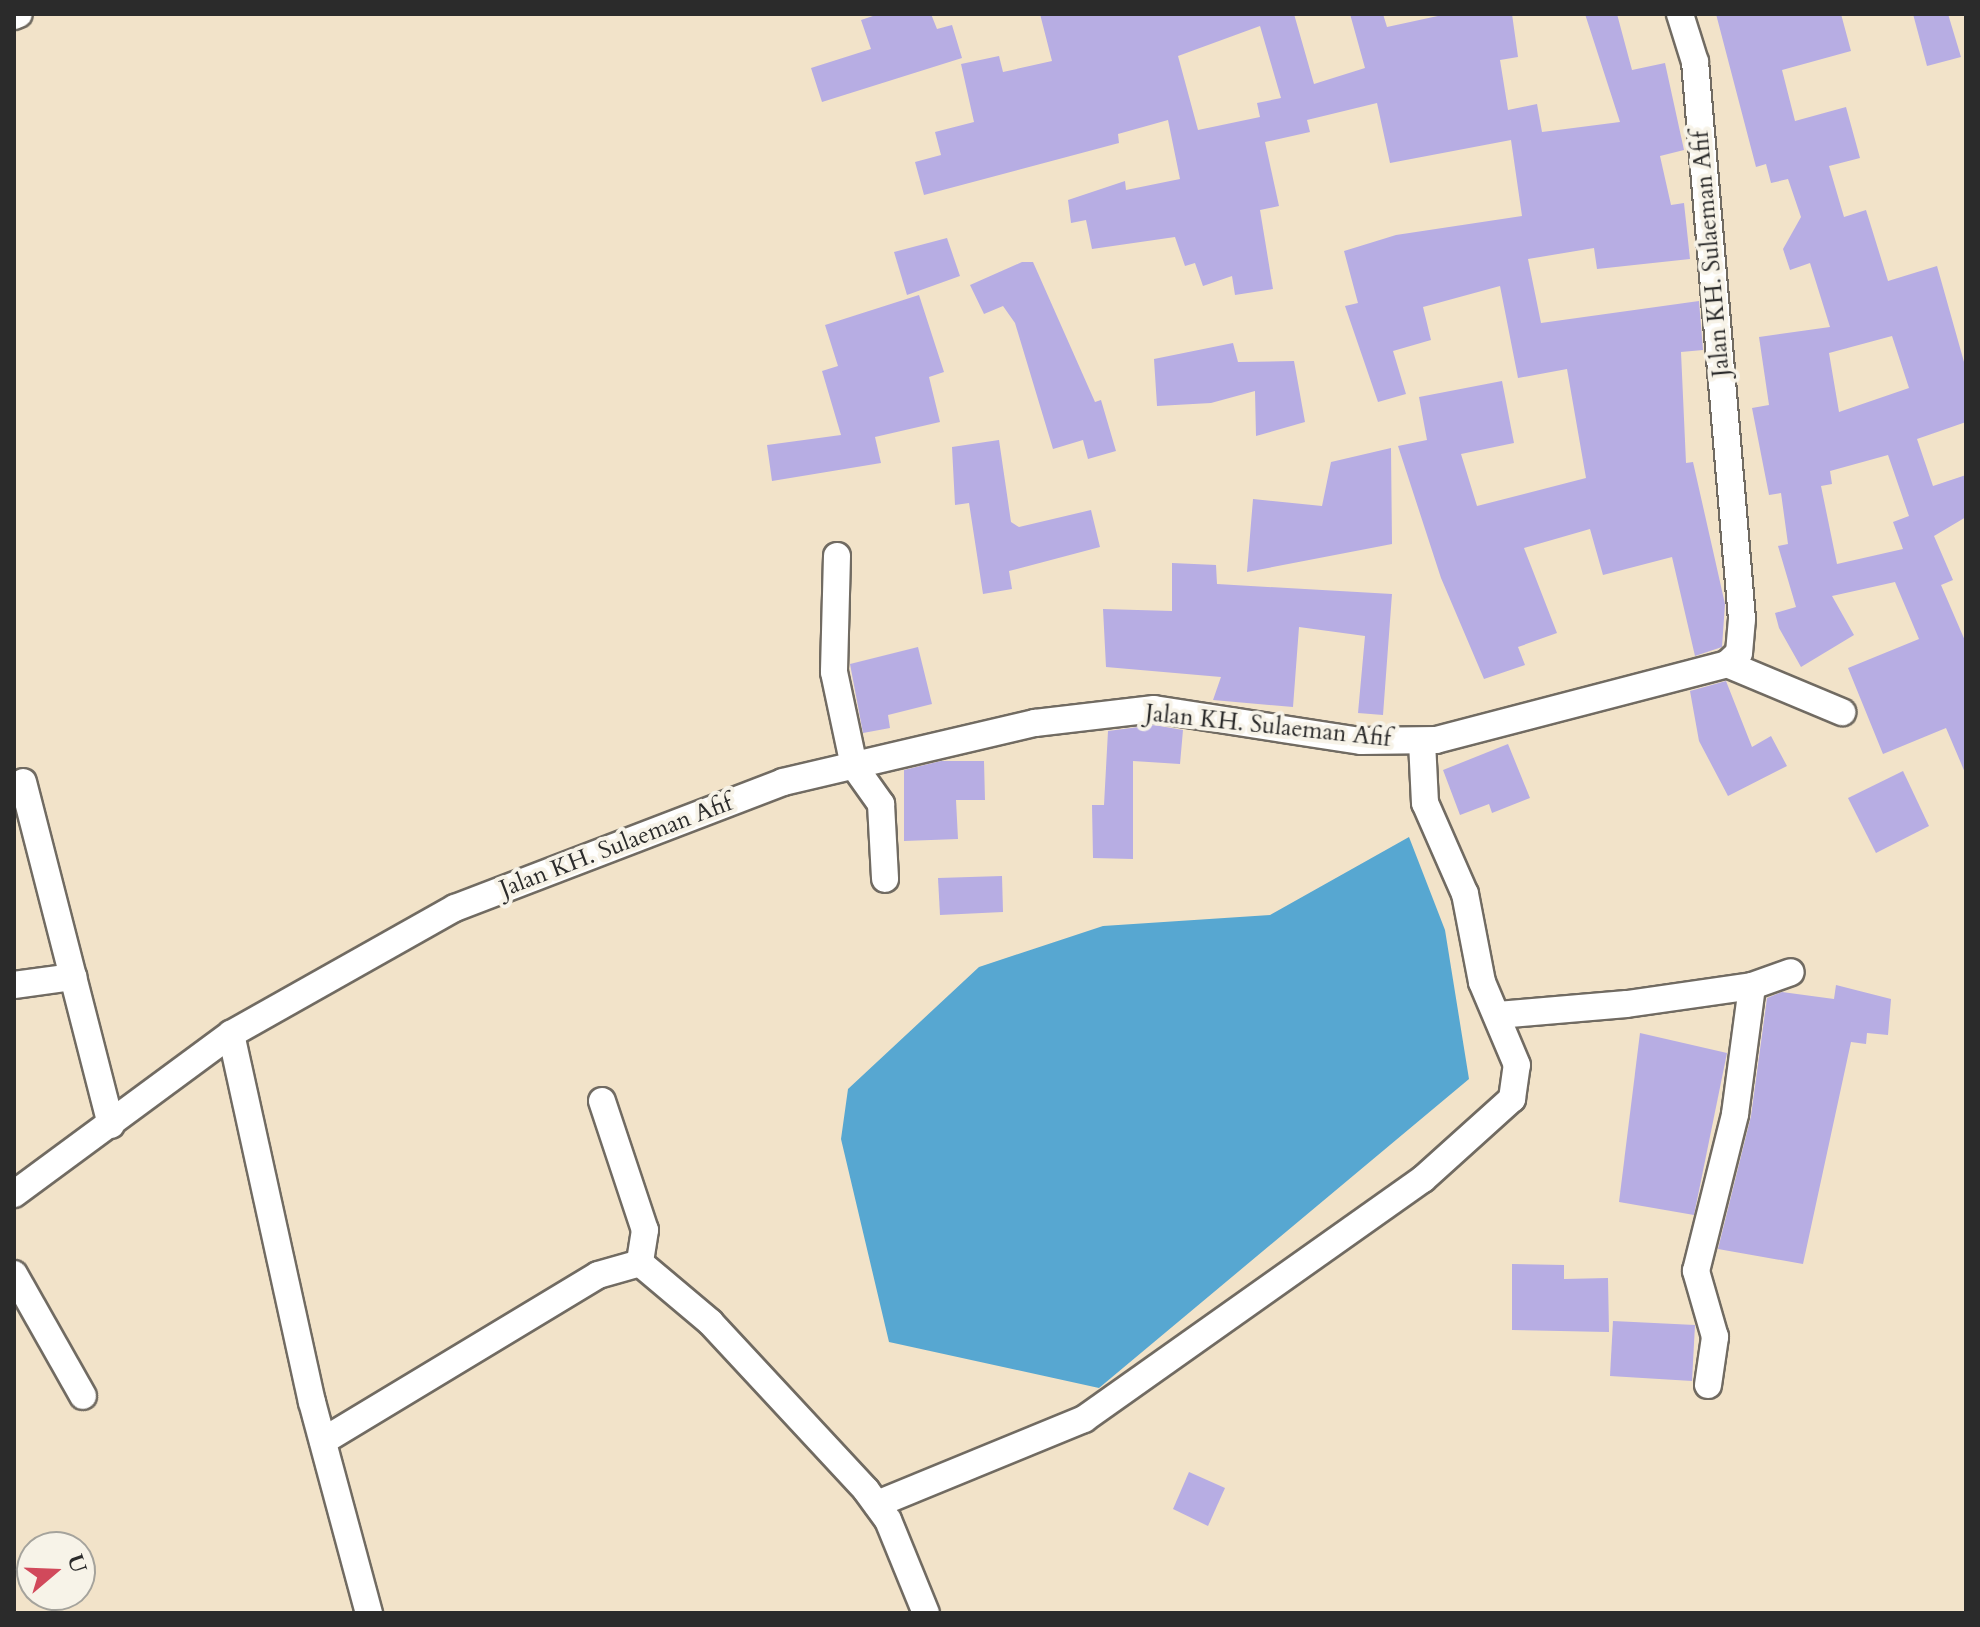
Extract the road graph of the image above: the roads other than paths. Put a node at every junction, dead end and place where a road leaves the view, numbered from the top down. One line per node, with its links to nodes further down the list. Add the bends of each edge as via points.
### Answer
1 (1680, 14): 3 (street, Jalan KH. Sulaeman Afif, via 1695,62 1742,629 1739,653)
2 (837, 556): 6 (street, via 832,658)
3 (1727, 664): 4 (street); 5 (street, Jalan KH. Sulaeman Afif, via 1476,735)
4 (1842, 712)
5 (1422, 741): 6 (street, Jalan KH. Sulaeman Afif, via 1361,741 1154,709 1035,723); 13 (street, via 1425,803 1465,894 1482,982)
6 (854, 766): 8 (street, via 881,804); 14 (street, Jalan KH. Sulaeman Afif, via 783,782 455,908)
7 (23, 782): 10 (street)
8 (885, 879)
9 (1791, 972): 12 (street)
10 (73, 977): 11 (street); 16 (street)
11 (14, 985)
12 (1752, 986): 13 (street); 20 (street, via 1733,1127 1696,1271 1715,1337)
13 (1498, 1015): 23 (street, via 1517,1065 1512,1099 1423,1179 1084,1419)
14 (231, 1034): 16 (street, Jalan KH. Sulaeman Afif); 22 (street)
15 (602, 1101): 18 (street, via 645,1230)
16 (111, 1125): 17 (street, Jalan KH. Sulaeman Afif)
17 (14, 1194)
18 (640, 1263): 22 (street, via 598,1275); 23 (street, via 710,1322)
19 (14, 1274): 21 (street)
20 (1708, 1385)
21 (83, 1396)
22 (323, 1441): 24 (street)
23 (877, 1504): 25 (street)
24 (369, 1613)
25 (926, 1613)

